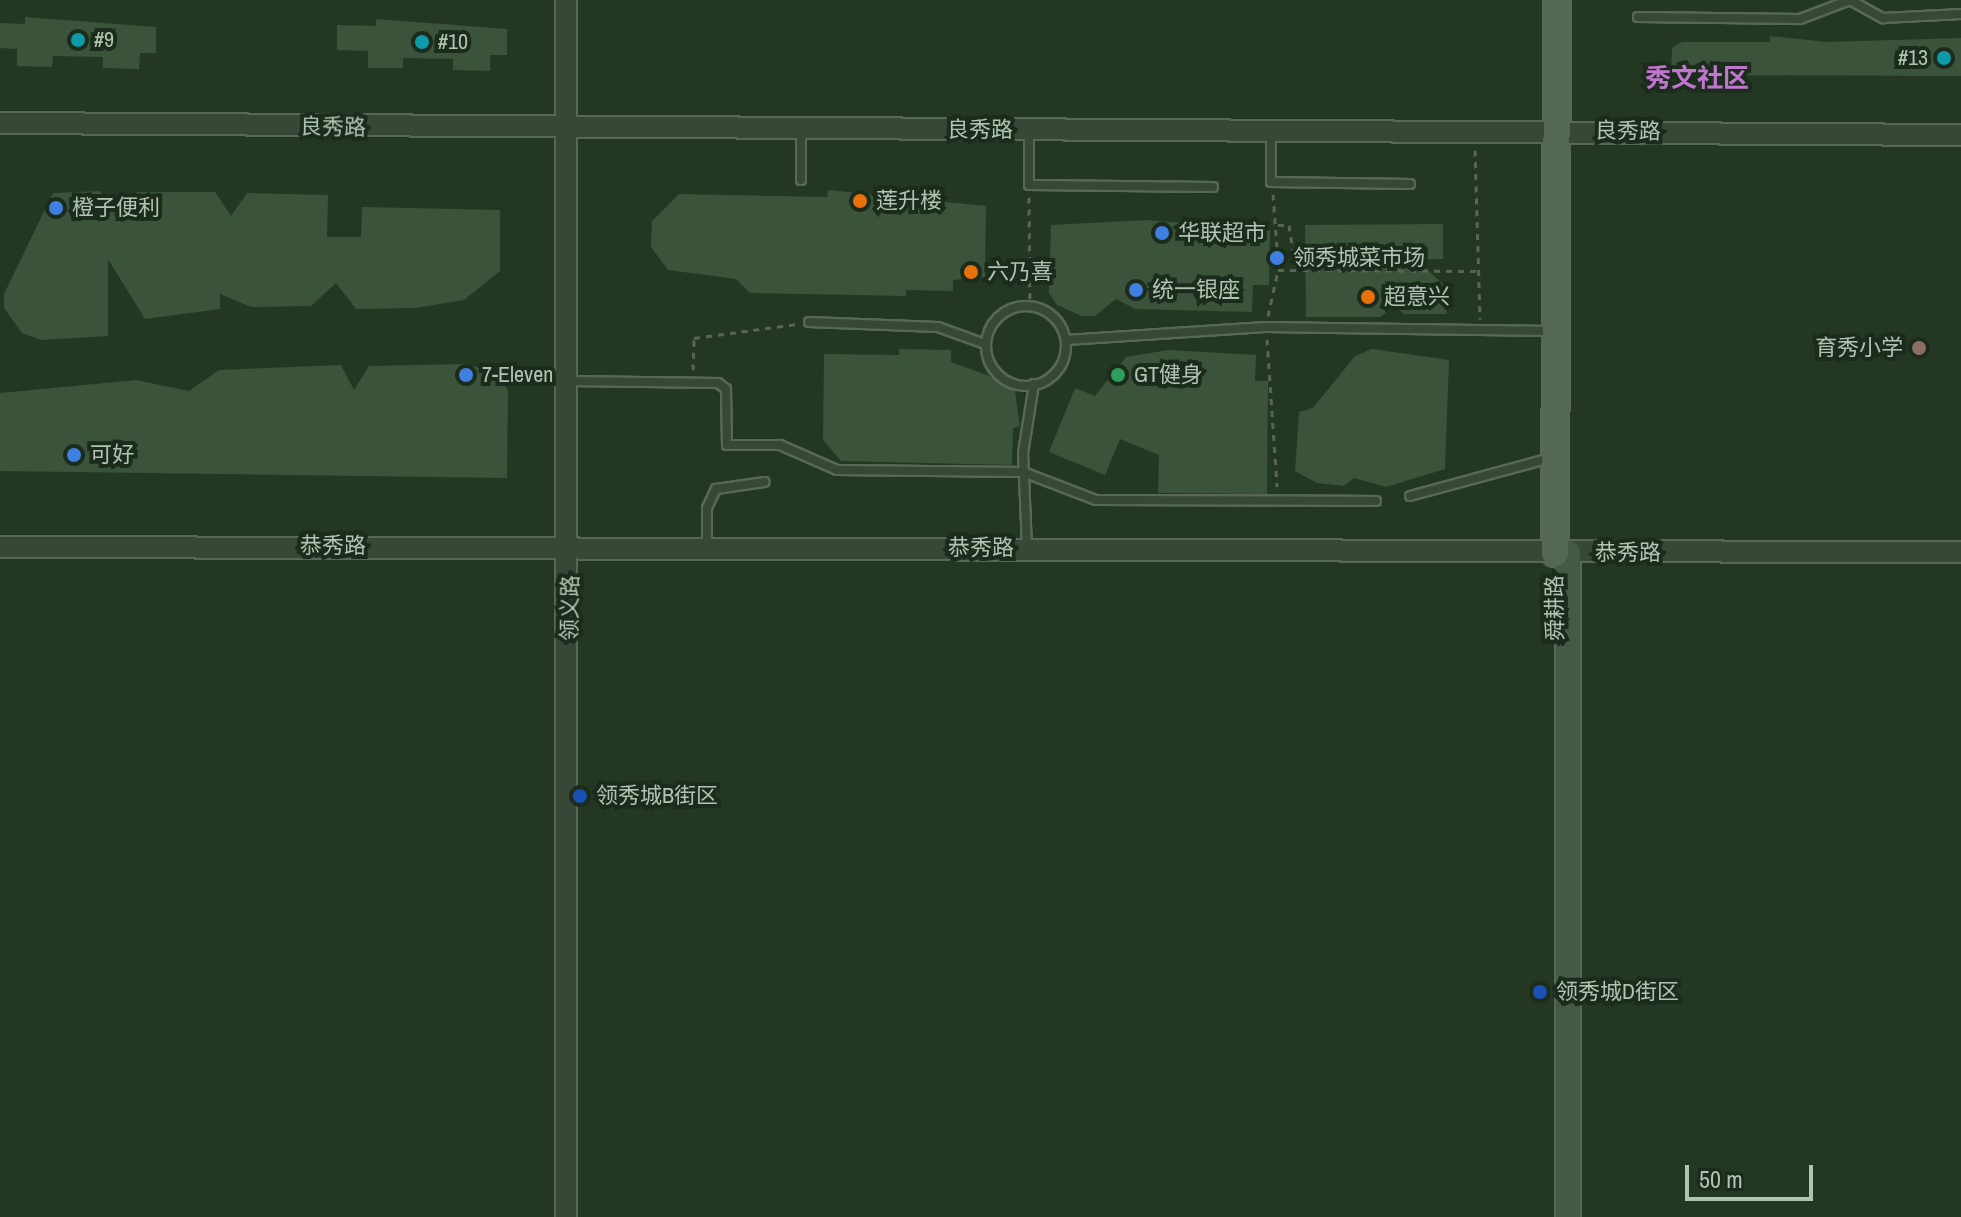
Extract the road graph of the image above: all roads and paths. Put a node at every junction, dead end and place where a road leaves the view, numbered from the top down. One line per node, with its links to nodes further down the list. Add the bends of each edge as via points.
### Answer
1 (566, 0): 7 (street, 领义路)
2 (1557, 0): 12 (main road, 舜耕路)
3 (1573, 0): 12 (main road, 舜耕路)
4 (1961, 14): 5 (lane, via 1883,18 1850,0 1800,19)
5 (1638, 17)
6 (0, 123): 7 (street, 良秀路)
7 (566, 130): 8 (street, 良秀路); 30 (street, 领义路)
8 (801, 130): 9 (street, 良秀路); 14 (lane)
9 (1029, 130): 10 (street, 良秀路); 17 (lane)
10 (1271, 130): 11 (street, 良秀路); 15 (lane)
11 (1473, 130): 12 (street, 良秀路); 22 (path)
12 (1567, 130): 13 (street, 良秀路); 27 (main road, 舜耕路); 44 (main road, 舜耕路)
13 (1961, 135)
14 (801, 180)
15 (1271, 182): 16 (lane); 19 (path)
16 (1410, 184)
17 (1029, 185): 18 (lane); 23 (path)
18 (1213, 187)
19 (1277, 225): 20 (path); 21 (path, via 1289,225)
20 (1277, 249)
21 (1296, 270): 22 (path); 25 (path, via 1278,270)
22 (1479, 271): 26 (path)
23 (1030, 306): 28 (lane, via 1054,317); 29 (lane, via 1005,311)
24 (809, 322): 29 (lane, via 938,327); 31 (path, via 694,338)
25 (1266, 327): 26 (lane); 28 (lane); 37 (path)
26 (1481, 330): 27 (lane)
27 (1557, 331): 33 (main road, 舜耕路)
28 (1066, 340): 32 (lane, via 1061,366)
29 (985, 344): 32 (lane, via 1002,379)
30 (569, 381): 31 (lane); 39 (street, 领义路)
31 (693, 383): 34 (lane, via 726,389 727,445 780,445 837,470)
32 (1034, 384): 34 (lane)
33 (1556, 457): 36 (lane); 44 (main road, 舜耕路)
34 (1023, 472): 37 (lane, via 1096,500); 42 (lane)
35 (764, 482): 40 (lane, via 716,489 707,508)
36 (1410, 496)
37 (1278, 501): 38 (lane)
38 (1376, 501)
39 (570, 545): 40 (street, 恭秀路); 41 (street, 恭秀路); 45 (street, 领义路)
40 (707, 546): 42 (street, 恭秀路)
41 (0, 547)
42 (1027, 549): 44 (street, 恭秀路)
43 (1961, 552): 44 (street, 恭秀路)
44 (1561, 553): 46 (main road, 舜耕路); 47 (main road, 舜耕路)
45 (566, 1217)
46 (1553, 1217)
47 (1568, 1217)

